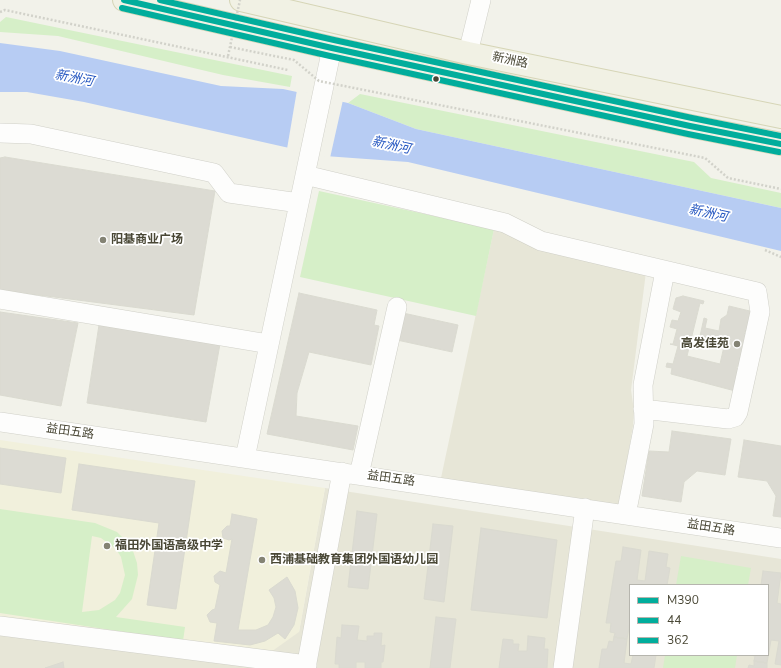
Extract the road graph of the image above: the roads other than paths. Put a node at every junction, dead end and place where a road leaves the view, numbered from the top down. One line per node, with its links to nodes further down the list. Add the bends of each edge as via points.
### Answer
1 (124, 0): 4 (main road)
2 (240, 0): 5 (main road, 新洲路)
3 (481, 0): 5 (street)
4 (332, 48): 8 (main road); 9 (street)
5 (468, 53): 6 (main road, 新洲路)
6 (781, 117)
7 (0, 133): 10 (street, via 31,134 214,173 229,193)
8 (781, 144)
9 (307, 167): 10 (street); 11 (street, via 505,223 541,241)
10 (300, 203): 14 (street)
11 (665, 271): 15 (street, via 643,384); 15 (street, via 757,292 760,312 735,417 728,419)
12 (0, 299): 14 (street)
13 (396, 307): 18 (street)
14 (269, 344): 17 (street)
15 (643, 409): 20 (street, via 644,424)
16 (0, 422): 17 (street, 益田五路)
17 (245, 458): 18 (street, 益田五路)
18 (351, 474): 19 (street, 益田五路); 23 (street)
19 (585, 508): 20 (street, 益田五路); 24 (street)
20 (626, 515): 21 (street, 益田五路)
21 (781, 538)
22 (0, 626): 23 (street)
23 (307, 667)
24 (563, 668)

